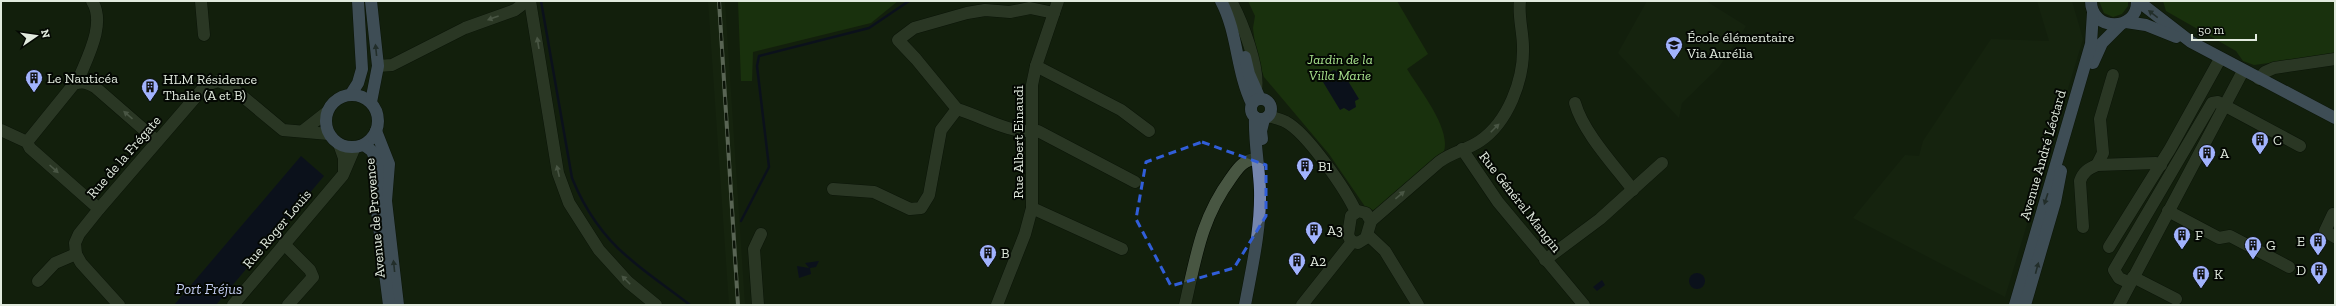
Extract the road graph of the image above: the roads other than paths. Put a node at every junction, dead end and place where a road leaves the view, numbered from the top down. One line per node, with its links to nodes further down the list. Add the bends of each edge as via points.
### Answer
1 (201, 1): 15 (street)
2 (358, 1): 25 (main road, via 362,69)
3 (371, 1): 19 (main road, one-way to 3)
4 (528, 1): 19 (street, one-way to 19, via 515,10 465,28 392,65); 79 (street, one-way to 4, via 628,282 599,250 569,203 558,173)
5 (1058, 1): 13 (street, Rue Albert Einaudi)
6 (1221, 1): 26 (main road, via 1234,39 1242,82)
7 (1227, 1): 26 (main road, via 1234,17)
8 (1231, 1): 26 (street, via 1244,29 1258,80)
9 (1520, 1): 45 (street, one-way to 9, via 1480,141 1496,127 1510,104 1523,57)
10 (2137, 1): 14 (main road, Avenue André Léotard, via 2133,15); 16 (main road, one-way to 10)
11 (97, 4): 24 (street, via 98,23 79,78)
12 (2091, 4): 14 (main road, via 2101,22 2114,26); 88 (main road, Avenue André Léotard, one-way to 88, via 2091,44)
13 (1054, 13): 20 (street, Rue Albert Einaudi); 30 (street, via 1030,8 1010,12 985,10 967,13 914,28 898,40)
14 (2123, 24): 16 (main road, via 2146,25); 89 (main road, Avenue André Léotard, one-way to 14, via 2097,50 2113,30)
15 (204, 35)
16 (2191, 42): 17 (main road)
17 (2220, 59): 21 (main road); 48 (street)
18 (2335, 59): 23 (street, via 2274,68 2265,72)
19 (378, 66): 27 (main road)
20 (1036, 66): 37 (street, via 1121,110); 38 (street, Rue Albert Einaudi, via 1032,85)
21 (2243, 71): 23 (main road); 29 (street)
22 (2113, 75): 49 (street, via 2100,119 2103,153)
23 (2259, 79): 33 (main road)
24 (80, 82): 40 (street, one-way to 24, via 95,87); 41 (street, via 74,84)
25 (351, 94): 27 (main road, via 362,96); 31 (main road, via 336,99)
26 (1256, 97): 32 (main road, via 1251,112); 32 (main road, via 1269,103 1271,110)
27 (371, 102): 36 (main road, via 378,119)
28 (1575, 103): 53 (street, via 1577,113)
29 (2224, 105): 44 (street); 56 (street); 71 (street, via 2212,103 2114,270 2119,278)
30 (956, 109): 38 (street, via 1005,128); 52 (street, via 941,130 929,195 921,208 910,209 874,192)
31 (327, 112): 35 (street); 39 (main road, via 325,123)
32 (1262, 117): 46 (main road); 57 (street, via 1286,122 1300,132); 84 (main road, via 1263,217)
33 (2335, 118)
34 (1, 130): 41 (street)
35 (304, 130): 39 (street, Rue de la Frégate); 40 (street, Rue de la Frégate, via 283,130 229,84 218,81 206,85)
36 (376, 131): 43 (main road); 78 (main road, Avenue de Provence, one-way to 36, via 386,201 389,164)
37 (1149, 131)
38 (1032, 132): 51 (street, via 1038,131); 54 (street, Rue Albert Einaudi)
39 (328, 134): 42 (main road)
40 (157, 141): 55 (street, Rue de la Frégate)
41 (27, 142): 55 (street, one-way to 55, via 30,148)
42 (339, 144): 43 (main road); 50 (street, via 344,158)
43 (359, 146): 50 (street, Rue Roger Louis); 77 (main road, Avenue de Provence, via 372,151 378,166 376,203)
44 (2300, 146)
45 (1462, 149): 59 (street, Rue Général Mangin, one-way to 45, via 1449,154); 69 (street, Rue Général Mangin, via 1498,202)
46 (1257, 159): 82 (street, via 1246,161 1239,168 1223,189 1207,218); 83 (main road, via 1260,191 1258,226)
47 (1662, 163): 53 (street)
48 (2161, 164): 49 (street); 66 (street)
49 (2097, 165): 60 (street, via 2082,174 2080,181)
50 (344, 172): 65 (street, Rue Roger Louis)
51 (1135, 182)
52 (833, 189)
53 (1632, 190): 69 (street, via 1600,219)
54 (1032, 208): 67 (street); 81 (street, Rue Albert Einaudi, via 1025,234)
55 (99, 209): 68 (street, Rue de la Frégate, via 79,234 75,243)
56 (2168, 211): 70 (street, via 2219,238 2230,236); 71 (street)
57 (1356, 212): 59 (street, via 1366,213); 64 (street, via 1350,216 1348,235)
58 (2334, 214): 63 (street, via 2325,231)
59 (1371, 221): 62 (street)
60 (2083, 227)
61 (761, 234): 80 (street, via 754,249)
62 (1368, 235): 64 (street, via 1362,242); 86 (street, via 1385,251)
63 (2335, 236)
64 (1352, 242): 85 (street)
65 (284, 244): 75 (street, Rue Roger Louis); 76 (street, via 310,270 313,277)
66 (2109, 247)
67 (1122, 249)
68 (76, 254): 72 (street, via 55,264); 74 (street)
69 (1545, 260): 87 (street, Rue Général Mangin)
70 (2289, 267)
71 (2131, 280): 73 (street); 90 (street)
72 (38, 281)
73 (2176, 299)
74 (119, 305)
75 (233, 305)
76 (288, 305)
77 (389, 305)
78 (398, 305)
79 (656, 305)
80 (758, 305)
81 (996, 305)
82 (1185, 305)
83 (1244, 305)
84 (1249, 305)
85 (1302, 305)
86 (1418, 305)
87 (1584, 305)
88 (2015, 305)
89 (2025, 305)
90 (2119, 305)

